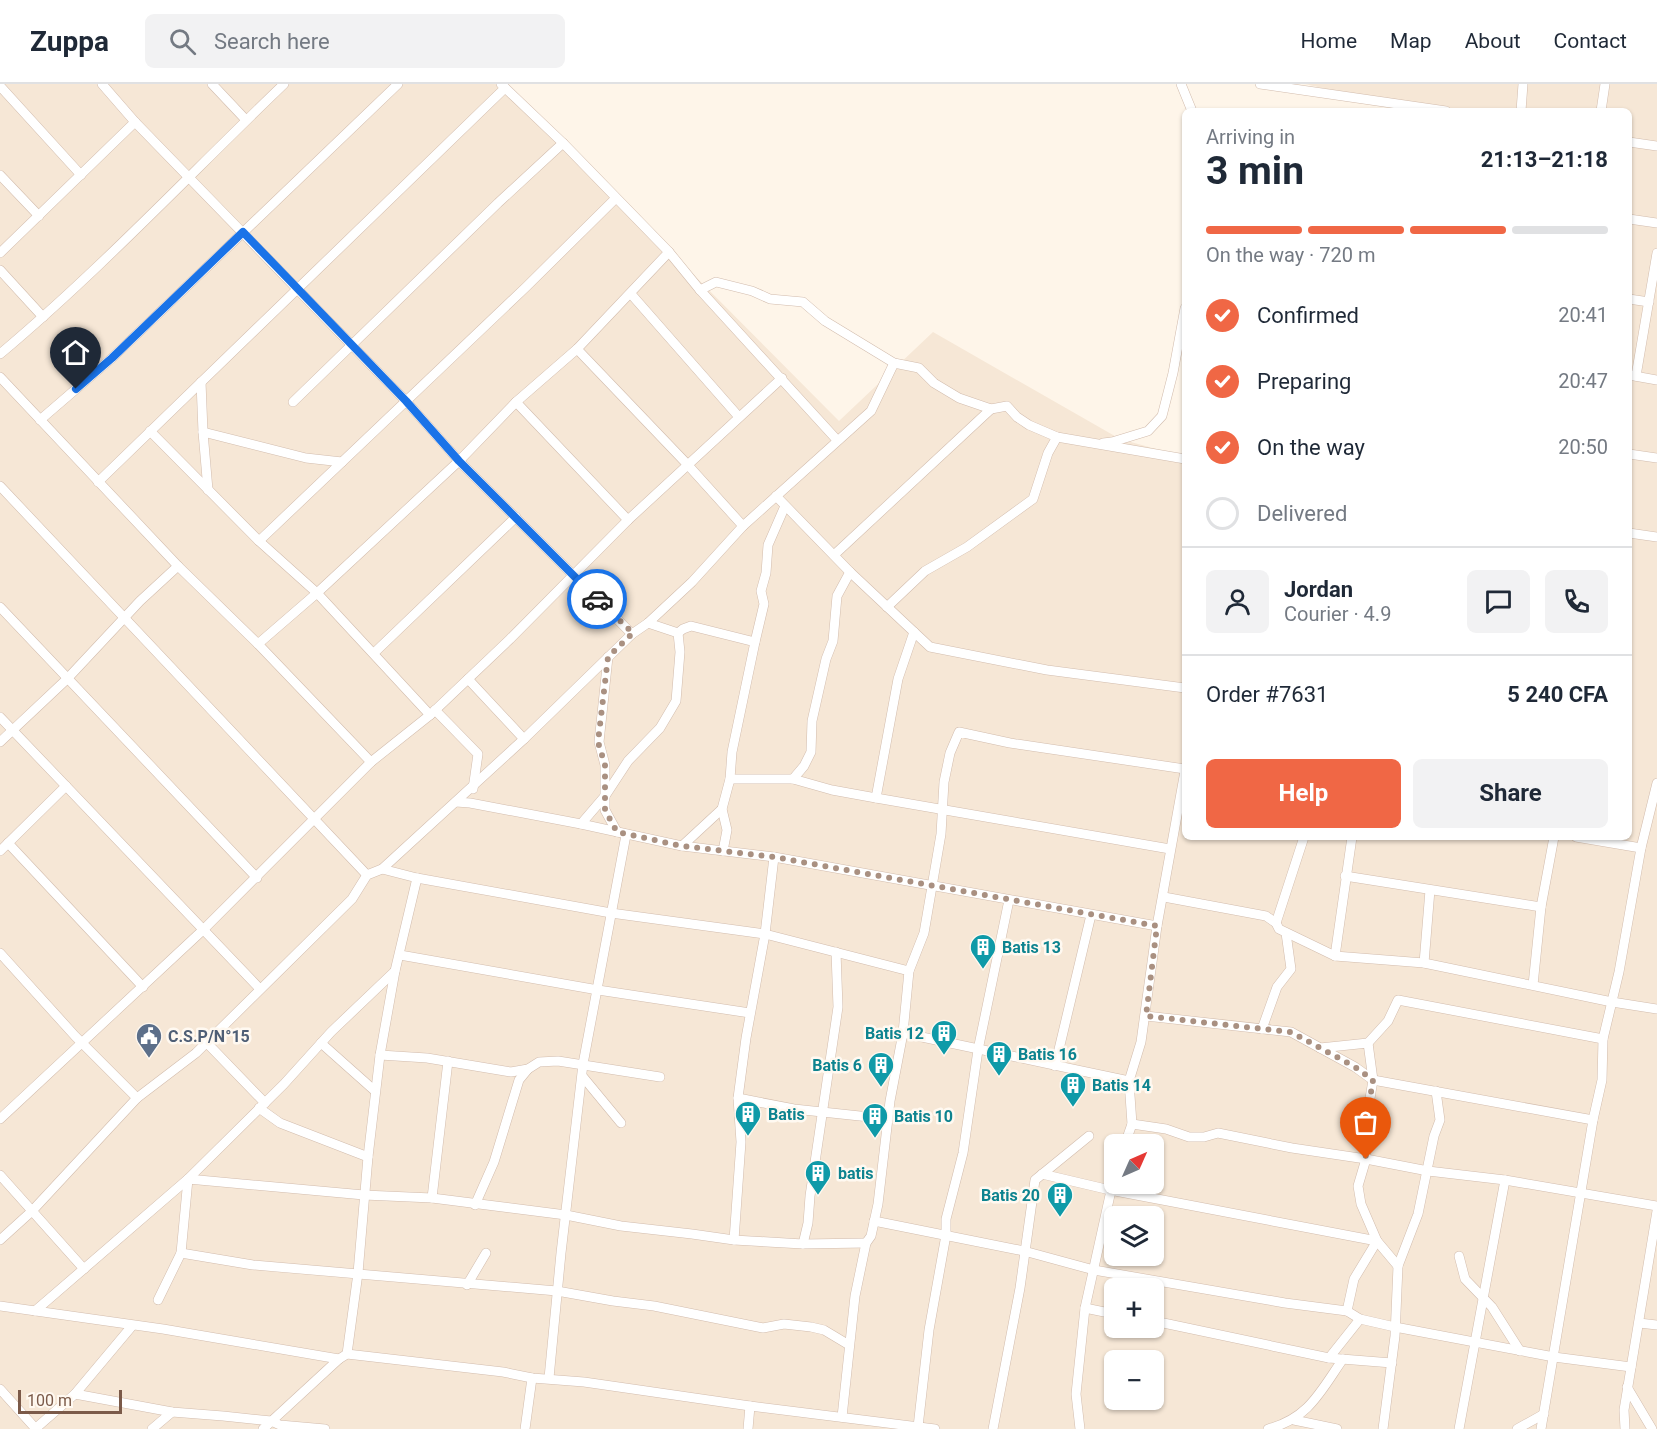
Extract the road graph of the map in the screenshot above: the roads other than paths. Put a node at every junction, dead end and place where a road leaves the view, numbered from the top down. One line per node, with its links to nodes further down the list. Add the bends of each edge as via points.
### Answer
1 (102, 84): 17 (street)
2 (212, 84): 16 (street)
3 (284, 84): 16 (street)
4 (398, 84): 28 (street)
5 (1181, 84): 12 (street)
6 (1260, 84): 10 (street)
7 (1523, 84): 14 (street)
8 (1605, 84): 15 (street)
9 (503, 86): 19 (street); 33 (street)
10 (1284, 86): 13 (street)
11 (3, 88): 22 (street)
12 (1191, 108)
13 (1427, 108)
14 (1521, 108)
15 (1601, 108)
16 (246, 120): 23 (street)
17 (135, 122): 22 (street); 23 (street)
18 (1632, 142): 20 (street)
19 (563, 143): 24 (street); 40 (street)
20 (1657, 146)
21 (0, 175): 25 (street)
22 (81, 175): 25 (street)
23 (189, 178): 28 (street); 38 (street)
24 (616, 198): 29 (street); 51 (street)
25 (39, 216): 30 (street)
26 (1632, 219): 27 (street)
27 (1657, 223)
28 (243, 232): 33 (street); 56 (street, via 112,358)
29 (669, 252): 34 (street); 35 (street)
30 (0, 253)
31 (1657, 253): 37 (street)
32 (0, 270): 38 (street)
33 (296, 289): 40 (street); 50 (street)
34 (700, 290): 43 (street, via 716,282 770,299 803,302 825,321); 48 (street)
35 (631, 294): 41 (street); 55 (street)
36 (1632, 299): 37 (street)
37 (1649, 302): 46 (street)
38 (44, 317): 42 (street)
39 (1182, 324): 45 (street)
40 (351, 345): 51 (street); 52 (street)
41 (577, 349): 53 (street); 67 (street)
42 (0, 354)
43 (894, 363): 54 (street, via 919,368 958,398); 60 (street, via 871,411)
44 (1182, 366): 45 (street)
45 (1173, 373): 61 (street, via 1162,416 1148,431 1112,442)
46 (1633, 376): 49 (street)
47 (0, 377): 56 (street)
48 (782, 378): 55 (street); 60 (street)
49 (1657, 380)
50 (201, 382): 57 (street); 58 (street)
51 (406, 401): 65 (street); 66 (street)
52 (293, 402)
53 (516, 402): 65 (street); 74 (street)
54 (991, 409): 59 (street, via 1008,406 1029,425); 79 (street)
55 (739, 417): 67 (street)
56 (40, 420): 68 (street)
57 (150, 431): 68 (street); 70 (street)
58 (203, 432): 66 (street, via 306,458); 70 (street)
59 (1058, 438): 61 (street); 85 (street, via 1048,453 1033,499 967,547 925,571)
60 (837, 440): 71 (street)
61 (1091, 443): 63 (street)
62 (1632, 454): 64 (street)
63 (1182, 458)
64 (1657, 458)
65 (459, 461): 73 (street); 83 (street)
66 (342, 462): 78 (street)
67 (687, 464): 74 (street); 75 (street)
68 (98, 482): 80 (street)
69 (0, 486): 86 (street)
70 (208, 490): 78 (street)
71 (776, 496): 72 (street); 75 (street)
72 (785, 506): 79 (street); 91 (street, via 768,545 764,604)
73 (516, 518): 82 (street); 93 (street)
74 (628, 520): 82 (street)
75 (743, 526): 87 (street)
76 (1632, 533): 77 (street)
77 (1657, 537)
78 (259, 541): 83 (street)
79 (834, 555): 81 (street)
80 (178, 566): 86 (street); 92 (street)
81 (850, 572): 85 (street); 106 (street, via 837,596 833,641 812,721 810,752)
82 (573, 575): 89 (street); 96 (street)
83 (317, 593): 92 (street); 93 (street)
84 (0, 607): 95 (street)
85 (887, 607): 88 (street)
86 (125, 619): 95 (street); 118 (street)
87 (648, 623): 89 (street); 90 (street)
88 (914, 632): 97 (street, via 930,647 1047,670); 112 (street, via 898,679)
89 (633, 633): 94 (street)
90 (678, 633): 91 (street, via 691,626); 111 (street, via 676,701 660,728 628,761)
91 (754, 642): 105 (street)
92 (258, 644): 103 (street)
93 (374, 652): 98 (street)
94 (608, 657): 101 (street); 111 (street, via 598,742 605,765)
95 (67, 679): 100 (street); 135 (street)
96 (468, 679): 98 (street); 101 (street)
97 (1182, 688)
98 (433, 713): 103 (street); 109 (street, via 478,754)
99 (0, 717): 100 (street)
100 (12, 729): 102 (street); 108 (street)
101 (524, 739): 109 (street)
102 (0, 742)
103 (371, 762): 118 (street)
104 (1182, 770): 116 (street, via 959,732 950,753)
105 (730, 779): 106 (street); 117 (street)
106 (793, 779): 112 (street)
107 (1657, 783): 113 (street)
108 (66, 786): 125 (street); 146 (street)
109 (473, 786): 114 (street); 115 (street)
110 (1182, 786): 128 (street)
111 (605, 796): 119 (street); 120 (street, via 605,810)
112 (876, 798): 116 (street)
113 (1654, 801): 127 (street)
114 (456, 802): 115 (street); 132 (street)
115 (470, 803): 119 (street)
116 (942, 808): 128 (street); 137 (street)
117 (722, 809): 126 (street); 130 (street, via 727,830)
118 (312, 819): 133 (street); 135 (street)
119 (581, 824): 120 (street)
120 (622, 833): 126 (street); 142 (street)
121 (1304, 840): 144 (street)
122 (1351, 840): 134 (street)
123 (1553, 840): 141 (street)
124 (1594, 840): 127 (street)
125 (8, 843): 129 (street); 157 (street)
126 (682, 846): 130 (street)
127 (1641, 848): 160 (street)
128 (1170, 849): 139 (street)
129 (0, 851)
130 (723, 851): 131 (street)
131 (774, 857): 137 (street); 148 (street)
132 (382, 869): 133 (street); 136 (street)
133 (368, 875): 158 (street, via 352,899)
134 (1345, 876): 138 (street); 152 (street)
135 (257, 878): 146 (street)
136 (417, 878): 142 (street); 151 (street)
137 (931, 887): 140 (street); 155 (street, via 924,933)
138 (1430, 890): 141 (street); 153 (street)
139 (1164, 897): 144 (street, via 1266,916); 145 (street)
140 (1009, 900): 143 (street); 172 (street)
141 (1541, 907): 156 (street)
142 (611, 913): 148 (street); 159 (street)
143 (1091, 915): 145 (street); 176 (street)
144 (1276, 923): 147 (street)
145 (1157, 926): 163 (street)
146 (204, 929): 157 (street); 158 (street)
147 (1286, 933): 152 (street); 164 (street, via 1291,969 1277,987)
148 (765, 934): 149 (street); 162 (street)
149 (836, 952): 155 (street); 187 (street, via 838,1006)
150 (1, 955): 170 (street)
151 (400, 955): 154 (street); 159 (street)
152 (1335, 956): 153 (street)
153 (1424, 963): 156 (street)
154 (395, 971): 169 (street); 173 (street)
155 (909, 971): 165 (street)
156 (1533, 986): 160 (street)
157 (143, 987): 170 (street)
158 (260, 989): 167 (street)
159 (598, 990): 162 (street); 175 (street)
160 (1612, 1002): 161 (street); 166 (street)
161 (1657, 1009)
162 (750, 1013): 185 (street)
163 (1146, 1016): 164 (street); 181 (street)
164 (1262, 1029): 171 (street, via 1291,1032)
165 (903, 1033): 172 (street); 189 (street)
166 (1602, 1039): 168 (street, via 1398,1000 1388,1021); 190 (street, via 1602,1080)
167 (206, 1042): 184 (street); 186 (street)
168 (1368, 1042): 171 (street); 180 (street)
169 (321, 1043): 182 (street); 186 (street)
170 (83, 1044): 184 (street); 188 (street)
171 (1320, 1048): 180 (street)
172 (978, 1050): 176 (street); 214 (street)
173 (380, 1055): 174 (street); 182 (street)
174 (448, 1061): 177 (street, via 511,1072); 207 (street)
175 (583, 1064): 177 (street, via 558,1060 539,1062); 178 (street); 179 (street)
176 (1055, 1066): 181 (street)
177 (528, 1069): 208 (street, via 519,1080 494,1162)
178 (583, 1077): 191 (street); 212 (street)
179 (660, 1077)
180 (1373, 1080): 183 (street); 196 (street, via 1364,1135)
181 (1129, 1081): 192 (street)
182 (375, 1091): 195 (street)
183 (1436, 1091): 190 (street); 197 (street, via 1440,1120)
184 (137, 1098): 210 (street)
185 (738, 1098): 187 (street); 216 (street, via 741,1142)
186 (262, 1105): 195 (street, via 280,1123); 200 (street)
187 (824, 1113): 189 (street); 218 (street)
188 (0, 1119)
189 (888, 1119): 213 (street)
190 (1593, 1120): 203 (street)
191 (621, 1123)
192 (1132, 1124): 193 (street); 196 (street, via 1189,1137 1218,1133)
193 (1128, 1134)
194 (1089, 1136): 198 (street)
195 (368, 1157): 206 (street)
196 (1366, 1159): 197 (street); 217 (street, via 1358,1186 1361,1204)
197 (1428, 1171): 201 (street); 225 (street, via 1418,1215)
198 (1042, 1174): 202 (street); 221 (street, via 1035,1180)
199 (0, 1175): 210 (street)
200 (188, 1179): 206 (street); 222 (street); 226 (street)
201 (1504, 1180): 203 (street); 231 (street)
202 (1104, 1189)
203 (1582, 1193): 209 (street); 249 (street)
204 (1109, 1194): 227 (street)
205 (1131, 1194): 217 (street)
206 (364, 1195): 207 (street); 228 (street)
207 (432, 1198): 208 (street)
208 (475, 1205): 212 (street)
209 (1657, 1206)
210 (32, 1211): 215 (street); 226 (street)
211 (1657, 1211): 220 (street)
212 (567, 1215): 216 (street); 230 (street)
213 (874, 1221): 214 (street); 219 (street)
214 (946, 1235): 221 (street); 265 (street, via 929,1330)
215 (0, 1240)
216 (734, 1240): 218 (street)
217 (1377, 1241): 225 (street); 236 (street, via 1354,1279)
218 (803, 1244): 219 (street)
219 (866, 1244): 245 (street)
220 (1654, 1245): 240 (street)
221 (1024, 1251): 227 (street); 273 (street)
222 (181, 1253): 228 (street, via 253,1265); 232 (street)
223 (486, 1253): 229 (street)
224 (1459, 1256): 231 (street, via 1465,1279)
225 (1398, 1266): 243 (street)
226 (84, 1269): 235 (street)
227 (1094, 1270): 234 (street); 236 (street)
228 (358, 1273): 229 (street); 247 (street)
229 (467, 1285): 230 (street)
230 (557, 1291): 245 (street, via 763,1328 784,1324 811,1327); 254 (street)
231 (1484, 1299): 244 (street); 246 (street)
232 (158, 1300)
233 (0, 1306): 235 (street)
234 (1085, 1308): 237 (street); 274 (street, via 1076,1394)
235 (35, 1311): 242 (street)
236 (1347, 1311): 238 (street)
237 (1104, 1312)
238 (1360, 1319): 243 (street); 248 (street)
239 (1164, 1323): 248 (street)
240 (1639, 1323): 241 (street); 252 (street)
241 (1657, 1325)
242 (132, 1326): 247 (street); 257 (street)
243 (1395, 1327): 244 (street); 251 (street)
244 (1476, 1342): 246 (street); 278 (street)
245 (849, 1345): 262 (street)
246 (1520, 1351): 249 (street)
247 (343, 1356): 253 (street); 264 (street)
248 (1329, 1358): 250 (street)
249 (1554, 1358): 252 (street); 261 (street)
250 (1343, 1359): 251 (street); 263 (street)
251 (1392, 1363): 277 (street)
252 (1630, 1367): 255 (street)
253 (532, 1378): 254 (street); 270 (street)
254 (549, 1378): 258 (street)
255 (1627, 1387): 259 (street); 283 (street)
256 (0, 1389): 266 (street)
257 (75, 1394): 260 (street); 266 (street)
258 (750, 1406): 262 (street); 271 (street)
259 (1624, 1410): 281 (street); 282 (street)
260 (172, 1412): 264 (street); 267 (street)
261 (1544, 1414): 279 (street); 280 (street)
262 (842, 1418): 265 (street)
263 (1294, 1420): 275 (street); 276 (street)
264 (278, 1425): 268 (street); 269 (street)
265 (918, 1427): 272 (street)
266 (36, 1429)
267 (152, 1429)
268 (263, 1429)
269 (325, 1429)
270 (525, 1429)
271 (748, 1429)
272 (935, 1429)
273 (993, 1429)
274 (1080, 1429)
275 (1268, 1429)
276 (1337, 1429)
277 (1383, 1429)
278 (1460, 1429)
279 (1517, 1429)
280 (1541, 1429)
281 (1620, 1429)
282 (1625, 1429)
283 (1652, 1429)

